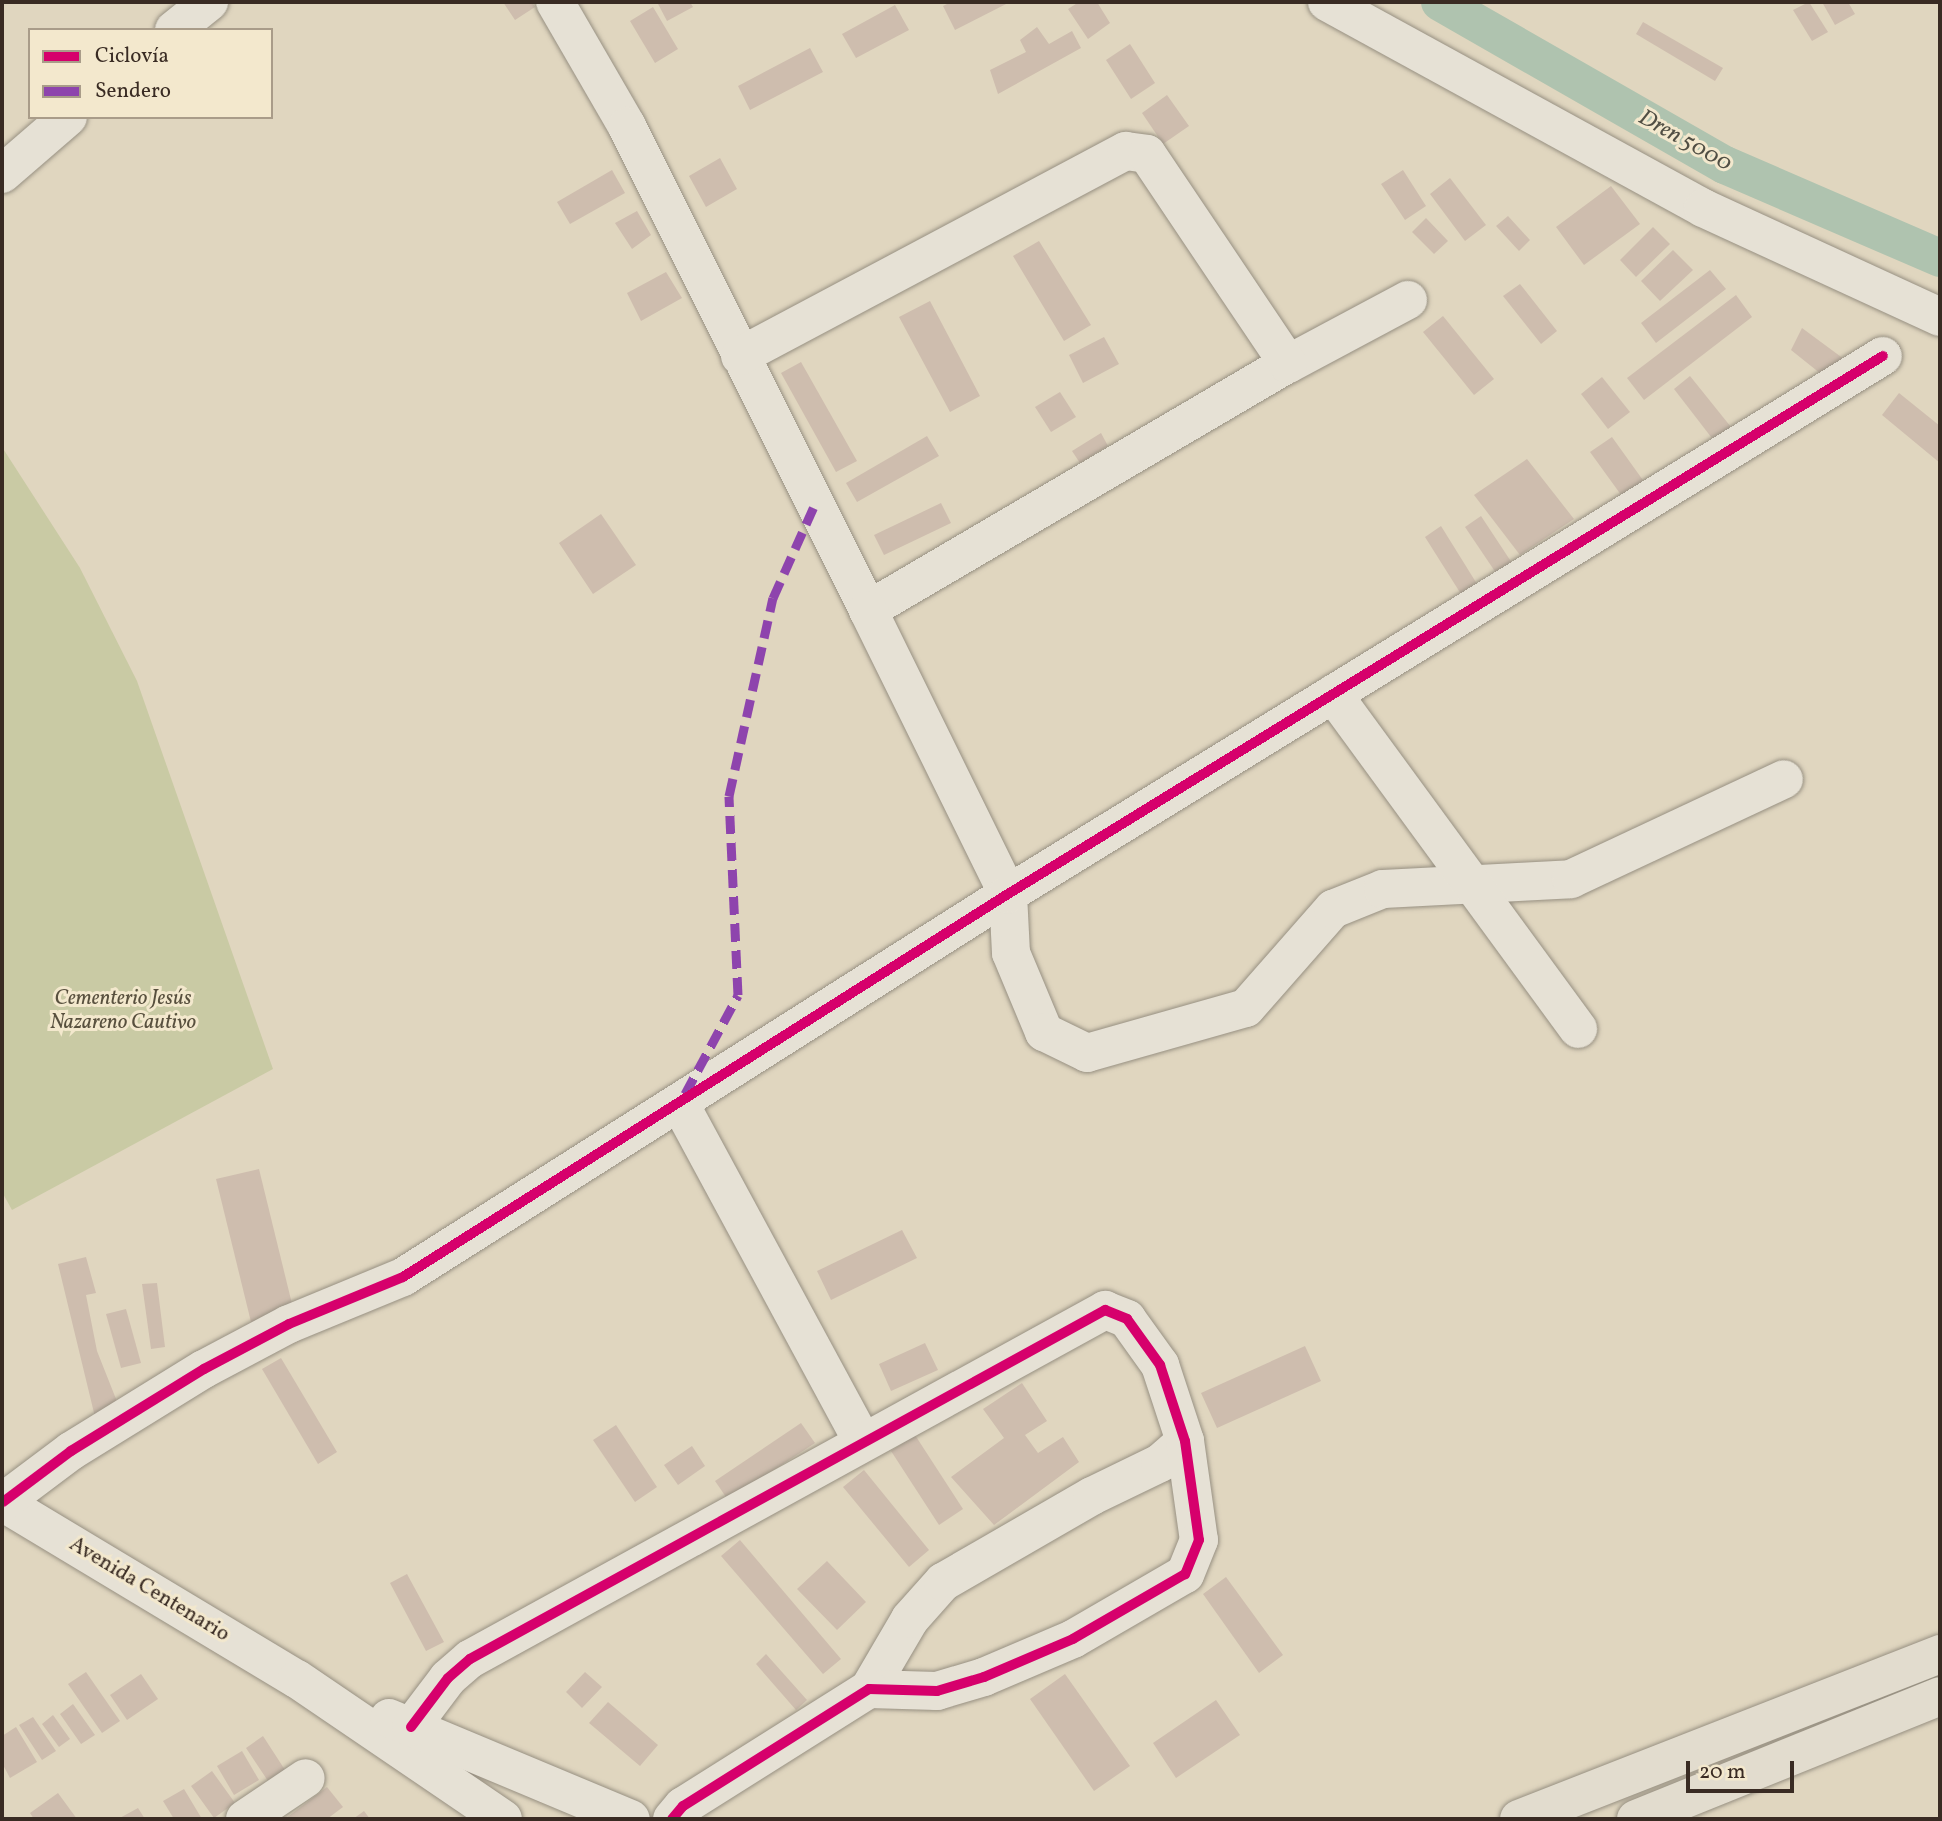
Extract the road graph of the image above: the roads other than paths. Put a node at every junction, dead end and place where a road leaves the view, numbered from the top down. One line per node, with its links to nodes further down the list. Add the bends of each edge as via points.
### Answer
1 (209, 2): 4 (street)
2 (555, 2): 9 (street, via 627,126)
3 (1327, 2): 8 (street, via 1703,208)
4 (176, 28)
5 (66, 119): 6 (street)
6 (2, 174)
7 (1408, 300): 11 (street)
8 (1940, 317)
9 (740, 356): 11 (street, via 1126,151 1147,154); 12 (street)
10 (1883, 356): 13 (street)
11 (1288, 364): 12 (street)
12 (868, 610): 16 (street)
13 (1333, 694): 15 (street); 16 (street)
14 (1784, 779): 15 (street, via 1571,878)
15 (1473, 886): 16 (street, via 1383,889 1333,909 1245,1008 1087,1053 1044,1032 1012,953); 17 (street)
16 (1009, 894): 18 (street)
17 (1578, 1029)
18 (680, 1104): 19 (street); 21 (street, via 403,1278 289,1324 204,1368 71,1451)
19 (862, 1441): 20 (street, via 1105,1310 1127,1319 1160,1365); 26 (street, via 470,1659 447,1678)
20 (1185, 1441): 24 (street, via 1160,1463 1092,1496 943,1582 910,1619); 24 (street, via 1199,1540 1185,1574 1073,1639 984,1677 937,1690)
21 (2, 1502): 23 (street, Avenida Centenario)
22 (1940, 1654): 32 (main road)
23 (297, 1679): 26 (street, Avenida Centenario); 29 (street, Avenida Centenario)
24 (869, 1689): 31 (street, via 683,1807)
25 (1940, 1696): 33 (main road)
26 (411, 1727): 30 (street, Avenida Centenario)
27 (306, 1778): 28 (street)
28 (245, 1819)
29 (503, 1819)
30 (631, 1819)
31 (672, 1819)
32 (1519, 1819)
33 (1636, 1819)

